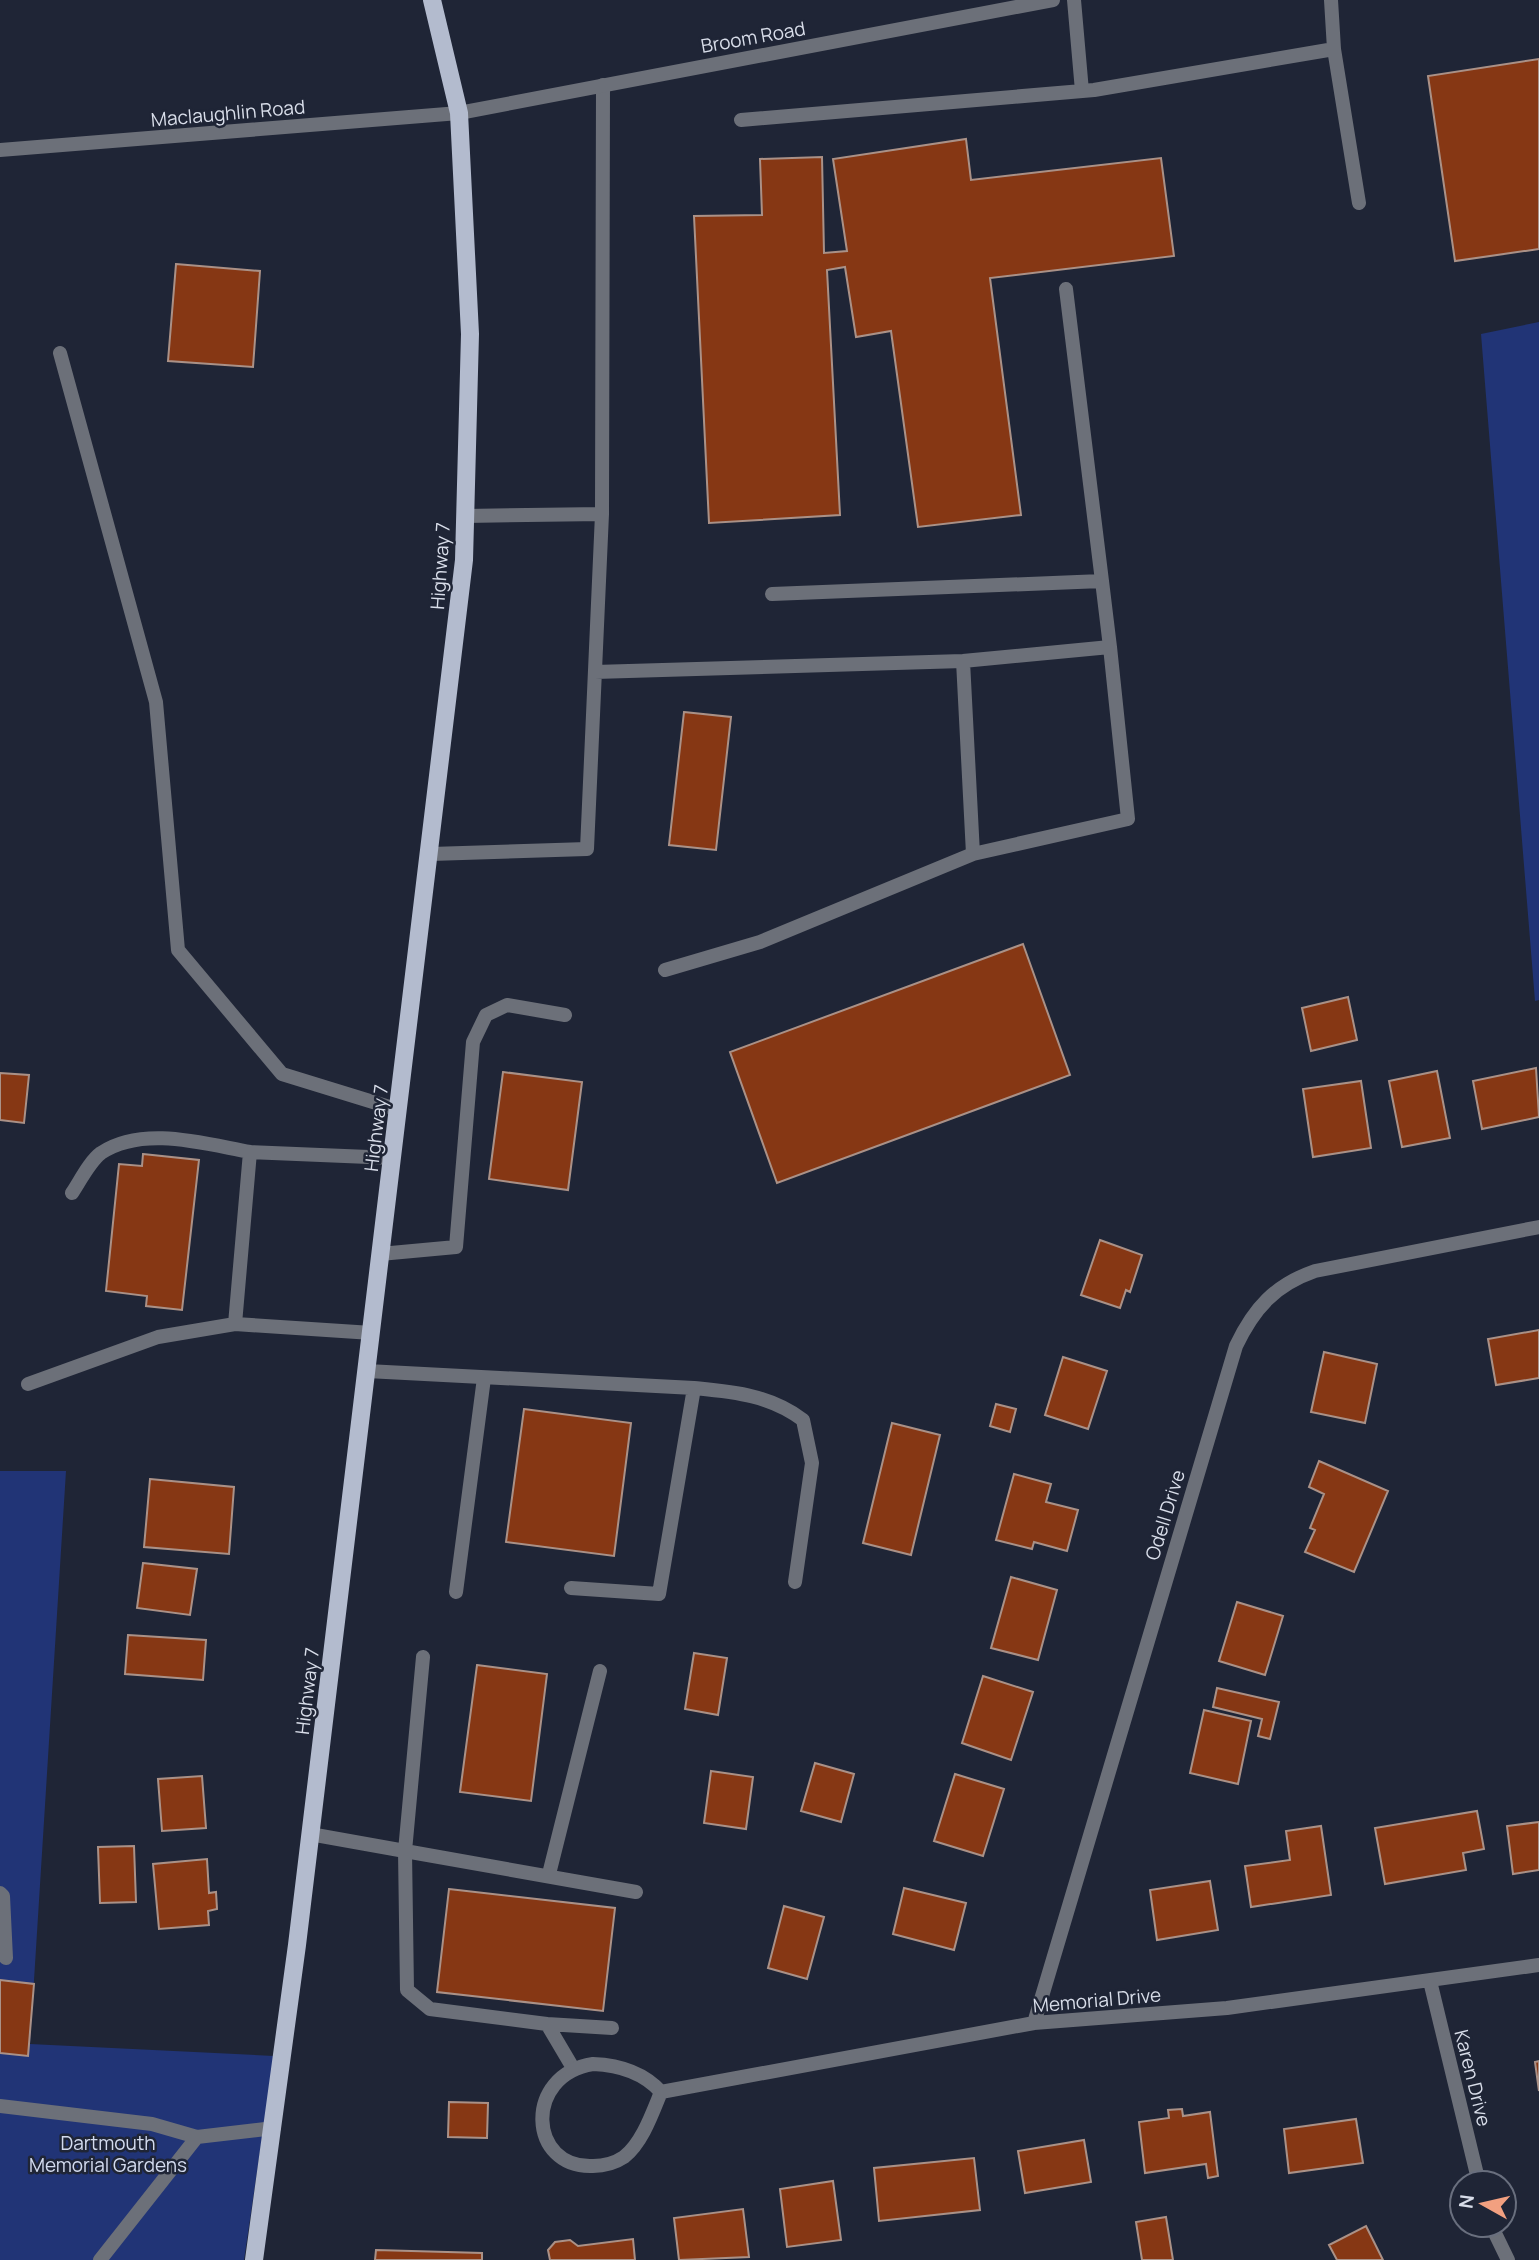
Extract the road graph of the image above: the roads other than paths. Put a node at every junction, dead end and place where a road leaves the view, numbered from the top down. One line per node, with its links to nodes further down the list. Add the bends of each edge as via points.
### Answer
1 (432, 0): 8 (main road, Highway 7)
2 (1053, 0): 6 (street, Broom Road)
3 (1074, 0): 7 (street)
4 (1331, 0): 5 (street)
5 (1334, 49): 7 (street); 11 (street)
6 (603, 85): 8 (street, Broom Road); 14 (street)
7 (1082, 91): 9 (street)
8 (459, 113): 10 (street, Maclaughlin Road); 15 (main road, Highway 7, via 470,334)
9 (741, 120)
10 (0, 149)
11 (1359, 203)
12 (1066, 289): 16 (street)
13 (60, 353): 25 (street, via 156,702 178,950 282,1074)
14 (602, 514): 15 (street); 20 (street)
15 (465, 516): 22 (main road, Highway 7)
16 (1102, 580): 17 (street); 18 (street)
17 (772, 594)
18 (1110, 647): 19 (street); 21 (street, via 1128,819)
19 (963, 661): 20 (street); 21 (street)
20 (595, 672): 22 (street, via 587,849)
21 (973, 853): 23 (street, via 760,942)
22 (431, 854): 25 (main road, Highway 7)
23 (665, 970)
24 (565, 1016): 30 (street, via 507,1005 486,1015 473,1042 456,1247)
25 (399, 1110): 27 (main road, Highway 7)
26 (250, 1152): 27 (street); 28 (street, via 176,1139 132,1141 100,1154); 31 (street)
27 (393, 1158): 30 (main road, Highway 7)
28 (72, 1193)
29 (1539, 1227): 50 (street, Odell Drive, via 1315,1271 1276,1290 1247,1323 1236,1346)
30 (380, 1254): 32 (main road, Highway 7)
31 (235, 1324): 32 (street); 35 (street, via 158,1337)
32 (372, 1333): 33 (main road, Highway 7)
33 (367, 1371): 34 (street); 42 (main road, Highway 7)
34 (484, 1378): 36 (street); 39 (street)
35 (28, 1384)
36 (694, 1388): 37 (street, via 756,1397 782,1405 803,1420 812,1463); 38 (street, via 659,1594)
37 (795, 1581)
38 (571, 1588)
39 (456, 1591)
40 (423, 1657): 43 (street)
41 (600, 1671): 44 (street)
42 (310, 1834): 43 (street); 56 (main road, Highway 7)
43 (405, 1851): 44 (street); 51 (street, via 407,1990 430,2009)
44 (549, 1874): 45 (street)
45 (636, 1892)
46 (0, 1893): 47 (street)
47 (6, 1958)
48 (1539, 1965): 49 (street, Memorial Drive)
49 (1430, 1981): 50 (street, Memorial Drive, via 1227,2008); 58 (street, Karen Drive)
50 (1034, 2023): 54 (street, Memorial Drive)
51 (547, 2024): 52 (street); 53 (street)
52 (612, 2028)
53 (573, 2068): 54 (street, via 616,2066 643,2077); 54 (street, via 552,2083 542,2115 551,2146 574,2164 597,2166 624,2157 646,2127)
54 (661, 2092)
55 (0, 2106): 57 (street, via 152,2124)
56 (274, 2128): 57 (street); 61 (main road, Highway 7)
57 (197, 2137): 60 (street)
58 (1476, 2169)
59 (1498, 2239): 62 (street)
60 (100, 2260)
61 (254, 2260)
62 (1508, 2260)

